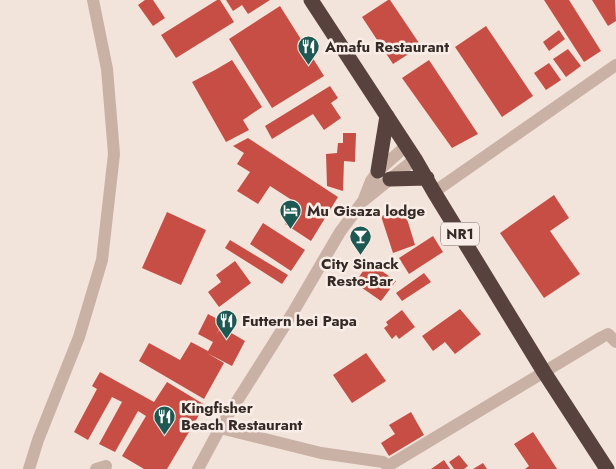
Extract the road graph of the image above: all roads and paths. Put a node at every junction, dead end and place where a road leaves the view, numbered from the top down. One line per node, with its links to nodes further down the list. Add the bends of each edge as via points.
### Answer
1 (92, 0): 14 (street, via 107,69 114,154 102,260 79,337)
2 (311, 0): 4 (highway, NR1)
3 (616, 65): 9 (street)
4 (387, 116): 5 (highway, NR1); 7 (highway)
5 (406, 146): 6 (highway, NR1); 7 (street)
6 (416, 159): 7 (street); 8 (highway, NR1)
7 (384, 175): 8 (highway); 12 (street, via 340,232)
8 (426, 178): 9 (highway, NR1)
9 (434, 192): 11 (highway, NR1)
10 (616, 342): 11 (street, via 608,334)
11 (544, 372): 13 (street); 16 (highway, NR1)
12 (220, 428): 13 (street, via 321,453 383,462); 15 (street)
13 (388, 467)
14 (29, 469)
15 (198, 469)
16 (607, 469)

